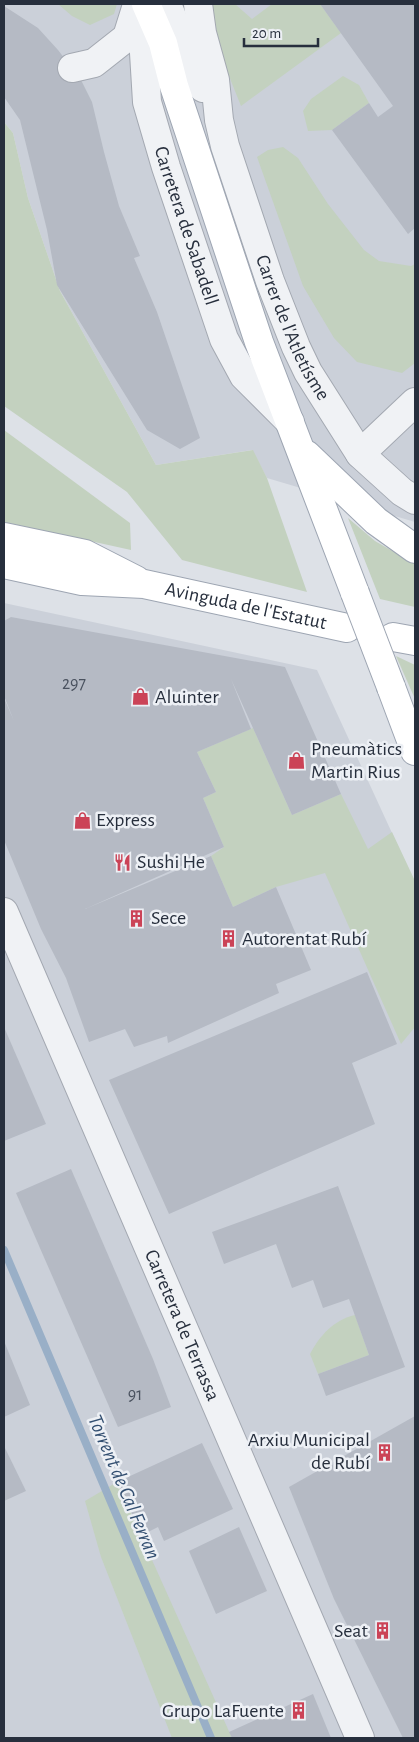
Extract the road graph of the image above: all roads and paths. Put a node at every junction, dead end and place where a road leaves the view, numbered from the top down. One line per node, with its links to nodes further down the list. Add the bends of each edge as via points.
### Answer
1 (137, 4): 7 (street, via 127,37 94,63)
2 (141, 4): 10 (street, Carretera de Sabadell, via 147,102 224,340 244,376)
3 (146, 4): 6 (main road)
4 (166, 4): 6 (main road); 8 (street, via 194,72)
5 (198, 4): 8 (street, via 215,80)
6 (163, 43): 10 (main road, via 174,86 259,342)
7 (72, 68)
8 (219, 120): 12 (street, Carrer de l'Atletísme, via 270,281 296,347 308,372)
9 (415, 402): 12 (street)
10 (290, 422): 11 (main road)
11 (301, 450): 15 (main road, via 376,522); 19 (main road, bridge)
12 (360, 454): 13 (street, Carrer de l'Atletísme)
13 (415, 500)
14 (4, 537): 17 (main road, via 85,554)
15 (415, 549)
16 (7, 569): 17 (main road, via 82,581)
17 (144, 584): 18 (main road, Avinguda de l'Estatut)
18 (347, 628)
19 (415, 751)
20 (4, 912): 21 (street, Carretera de Terrassa)
21 (360, 1738)

